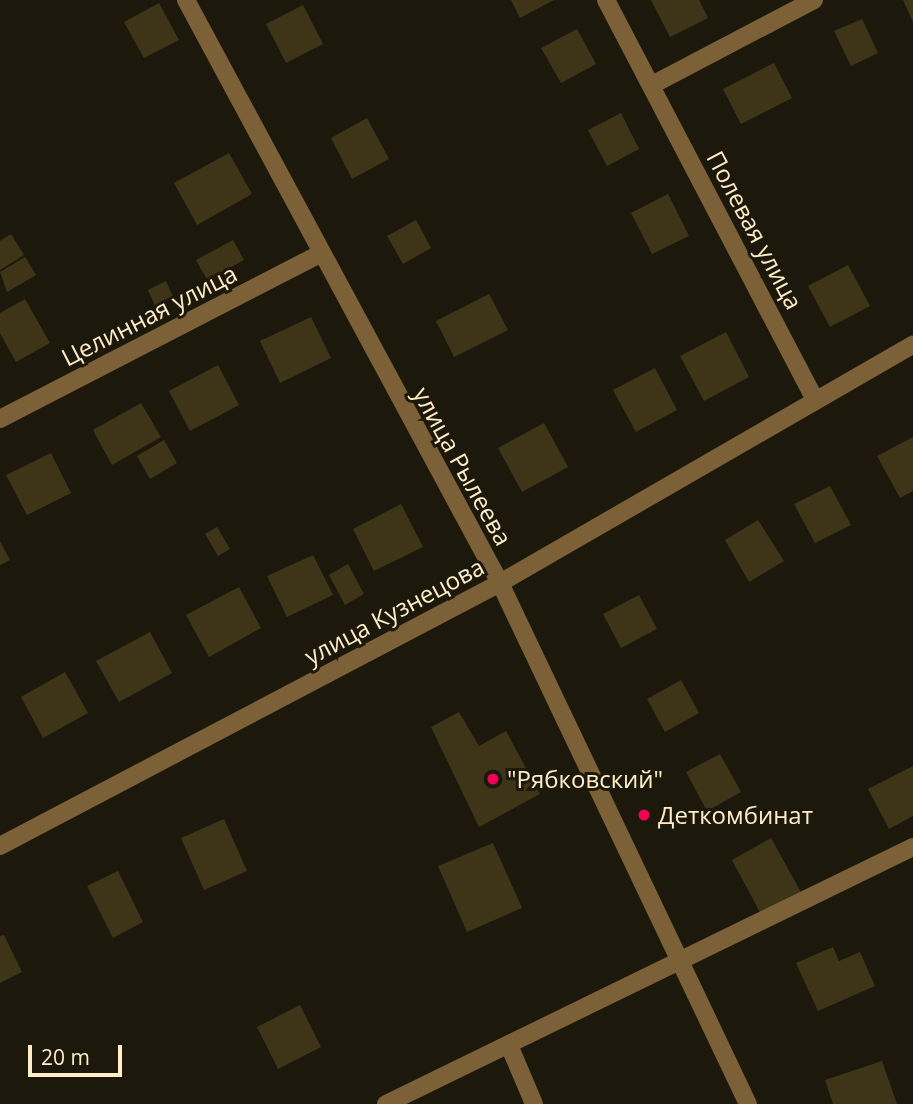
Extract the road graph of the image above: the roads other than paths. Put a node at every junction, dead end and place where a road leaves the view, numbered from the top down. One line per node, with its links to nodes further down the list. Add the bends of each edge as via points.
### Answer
1 (186, 0): 5 (street, улица Рылеева)
2 (606, 0): 4 (street, Полевая улица)
3 (814, 0): 4 (street)
4 (652, 85): 7 (street, Полевая улица)
5 (320, 254): 8 (street, Целинная улица); 9 (street, улица Рылеева)
6 (913, 345): 7 (street, улица Кузнецова)
7 (815, 399): 9 (street, улица Кузнецова)
8 (0, 419)
9 (500, 583): 10 (street, улица Кузнецова); 12 (street, улица Рылеева)
10 (0, 846)
11 (913, 847): 12 (street)
12 (678, 964): 13 (street); 16 (street, улица Рылеева)
13 (509, 1045): 14 (street); 15 (street)
14 (386, 1104)
15 (534, 1104)
16 (748, 1104)

